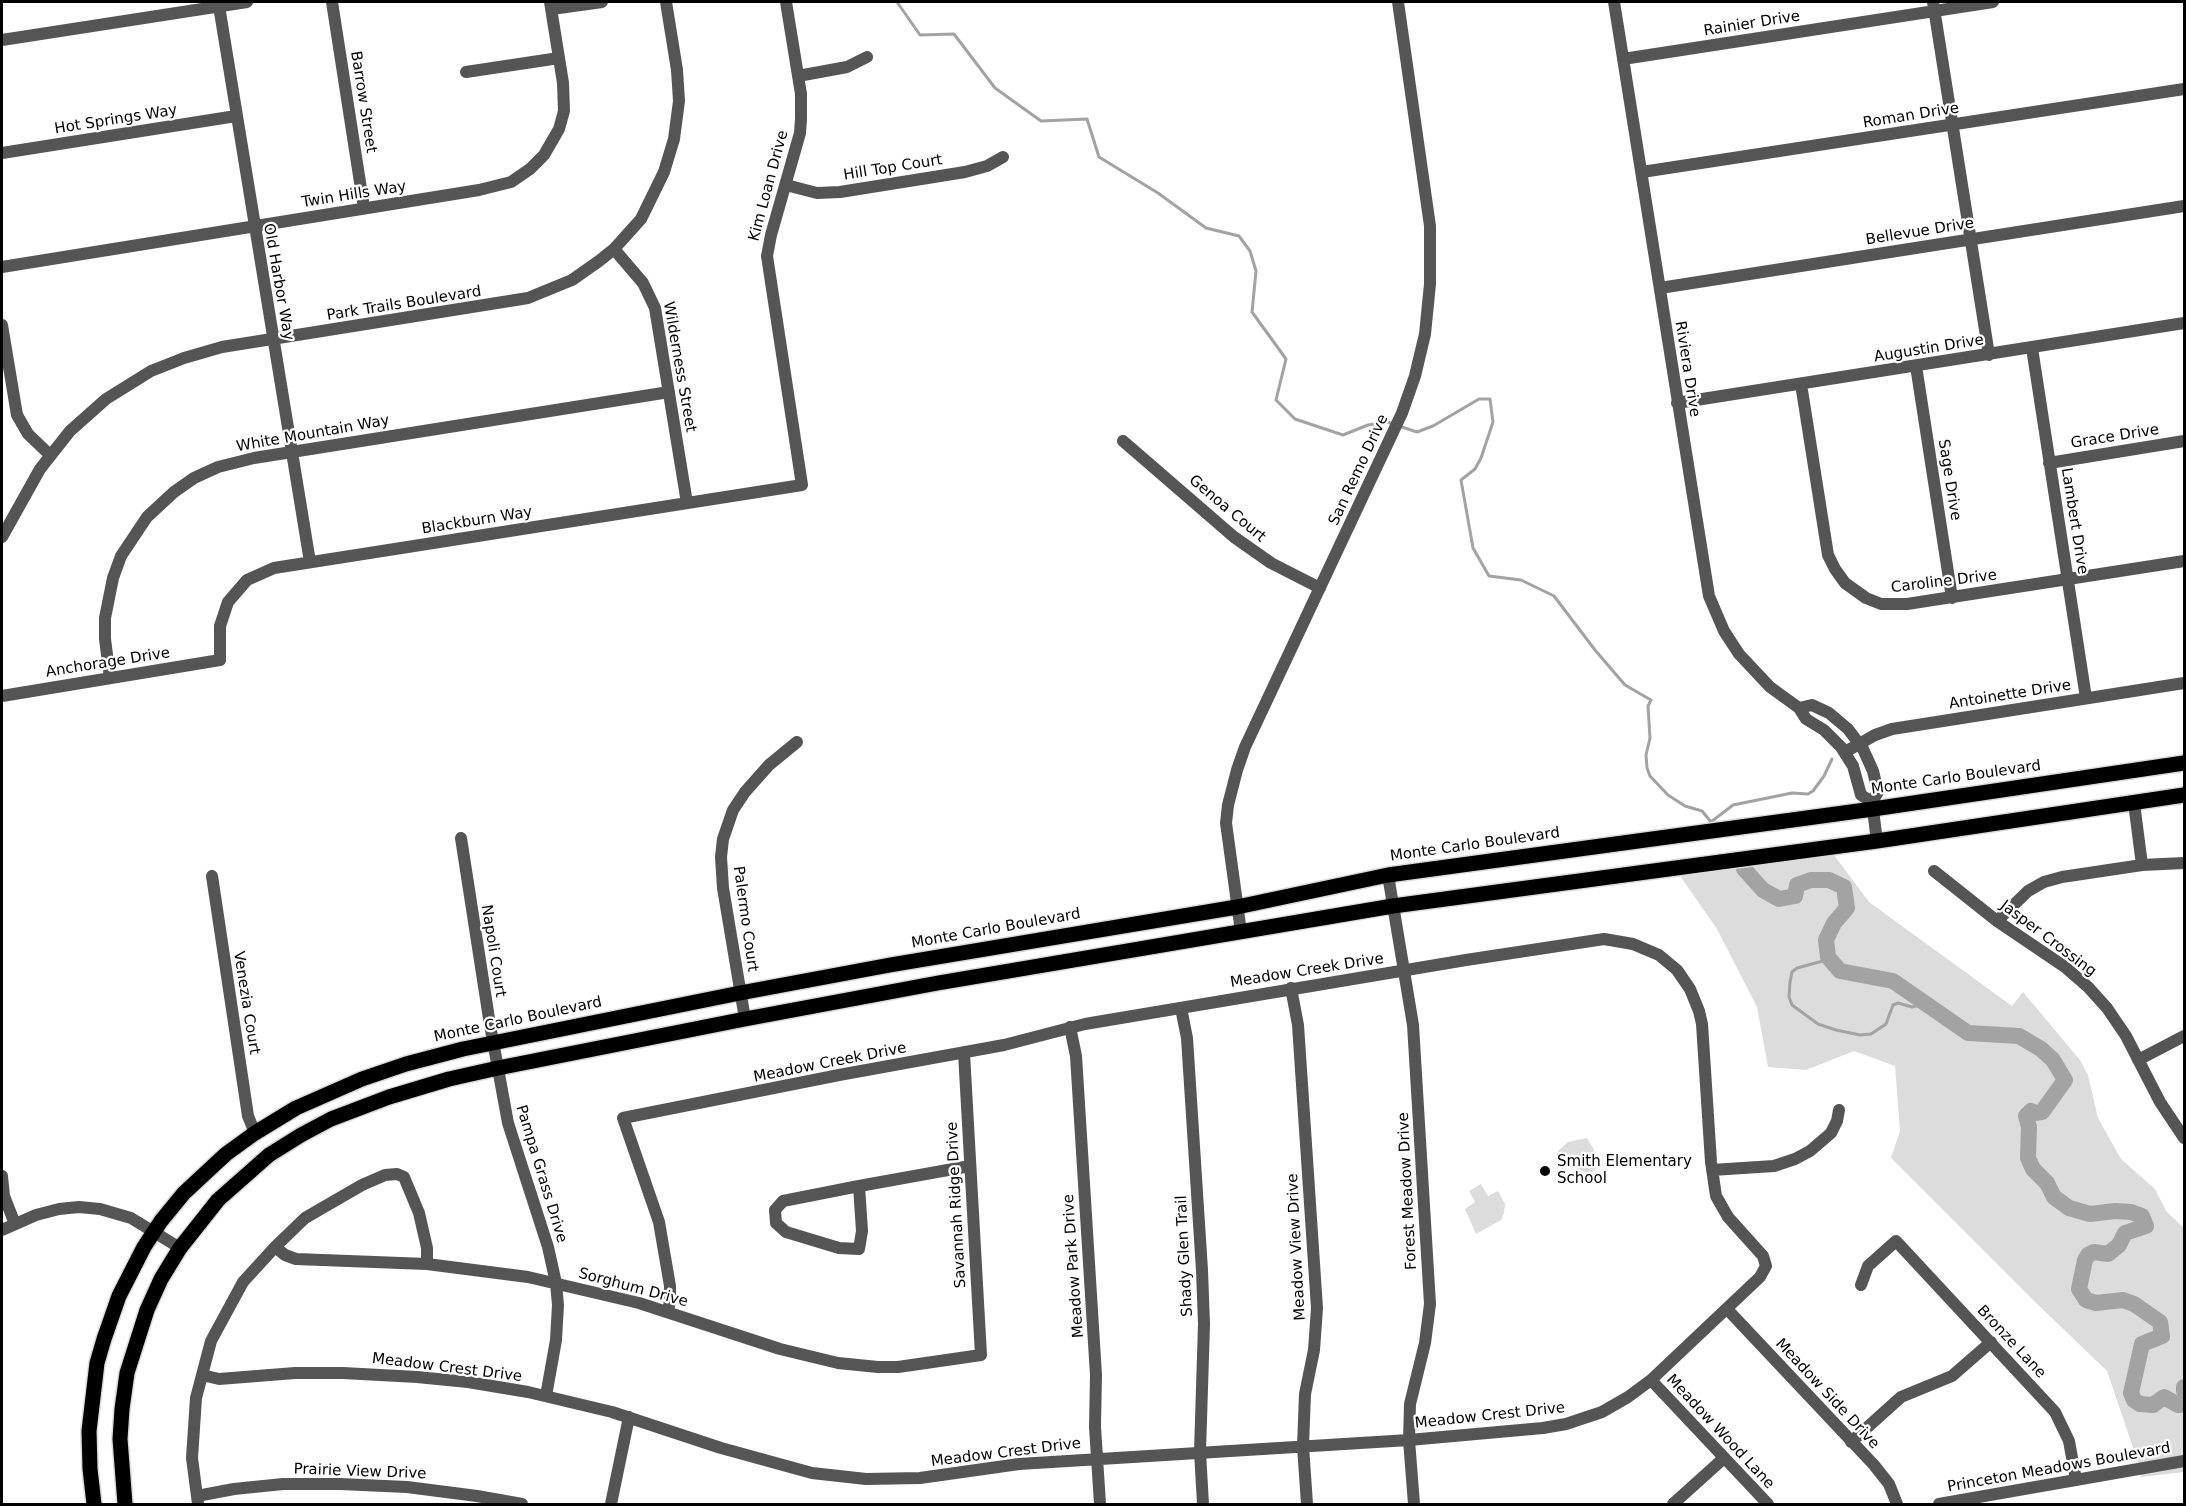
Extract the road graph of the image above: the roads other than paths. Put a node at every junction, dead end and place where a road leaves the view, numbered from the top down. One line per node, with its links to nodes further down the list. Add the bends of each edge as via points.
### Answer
1 (247, 2): 10 (street)
2 (332, 2): 26 (street, Barrow Street)
3 (602, 2): 9 (street)
4 (666, 2): 29 (street, Park Trails Boulevard, via 679,101 674,139 664,172 641,219)
5 (786, 2): 17 (street, Kim Loan Drive)
6 (1398, 2): 52 (street, San Remo Drive, via 1428,209 1431,257 1425,334 1402,413)
7 (1614, 2): 15 (street, Riviera Drive)
8 (1993, 2): 11 (street, Rainier Drive)
9 (551, 5): 14 (street, Twin Hills Way)
10 (219, 6): 12 (street); 19 (street, Old Harbor Way)
11 (1934, 6): 15 (street, Rainier Drive); 20 (street)
12 (2, 40)
13 (867, 57): 17 (street, via 847,67)
14 (559, 58): 16 (street); 26 (street, Twin Hills Way, via 564,93 561,119 550,147 530,169 511,182 490,188)
15 (1623, 59): 23 (street, Riviera Drive)
16 (466, 72)
17 (798, 76): 24 (street, Kim Loan Drive, via 800,133)
18 (2184, 89): 20 (street, Roman Drive)
19 (236, 116): 21 (street, Hot Springs Way); 27 (street, Old Harbor Way)
20 (1953, 125): 23 (street, Roman Drive); 28 (street)
21 (2, 153)
22 (1004, 157): 24 (street, Hill Top Court, via 965,172 840,192 817,193)
23 (1642, 172): 31 (street, Riviera Drive)
24 (786, 185): 46 (street, Kim Loan Drive, via 767,256)
25 (2184, 206): 28 (street, Bellevue Drive)
26 (364, 208): 27 (street, Twin Hills Way)
27 (254, 226): 30 (street, Twin Hills Way); 34 (street, Old Harbor Way)
28 (1971, 240): 31 (street, Bellevue Drive); 36 (street)
29 (614, 249): 34 (street, Park Trails Boulevard, via 572,280 528,298); 39 (street, Wilderness Street, via 644,283 653,301)
30 (2, 267)
31 (1660, 288): 40 (street, Riviera Drive)
32 (2184, 323): 35 (street, Augustin Drive)
33 (2, 325): 44 (street, via 17,415 28,434)
34 (273, 339): 43 (street, Old Harbor Way); 44 (street, Park Trails Boulevard, via 203,352 151,371 93,409)
35 (2032, 348): 36 (street, Augustin Drive); 45 (street, Lambert Drive)
36 (1989, 355): 37 (street, Augustin Drive)
37 (1916, 366): 38 (street, Augustin Drive); 53 (street, Sage Drive)
38 (1801, 384): 40 (street, Augustin Drive); 53 (street, Caroline Drive, via 1826,547 1839,576 1858,593 1881,604)
39 (669, 392): 43 (street, White Mountain Way); 47 (street, Wilderness Street)
40 (1677, 403): 59 (street, Riviera Drive, via 1703,571 1713,608 1730,642 1748,665)
41 (1123, 441): 52 (street, Genoa Court, via 1234,537 1271,563)
42 (2184, 441): 45 (street, Grace Drive)
43 (291, 451): 50 (street, Old Harbor Way); 55 (street, White Mountain Way, via 236,462 200,475 169,496 139,526 121,556 107,605 105,639)
44 (50, 455): 48 (street, Park Trails Boulevard)
45 (2049, 463): 51 (street, Lambert Drive)
46 (802, 485): 47 (street, Blackburn Way)
47 (687, 503): 50 (street, Blackburn Way)
48 (2, 537)
49 (2184, 561): 51 (street, Caroline Drive)
50 (310, 562): 54 (street, Blackburn Way, via 265,571 240,587 222,617)
51 (2068, 580): 53 (street, Caroline Drive); 58 (street, Lambert Drive)
52 (1320, 588): 75 (street, San Remo Drive, via 1245,747 1233,782 1226,823)
53 (1952, 598)
54 (220, 660): 55 (street, Anchorage Drive)
55 (110, 678): 57 (street, Anchorage Drive)
56 (2184, 683): 58 (street, Antoinette Drive)
57 (2, 696)
58 (2086, 698): 61 (street, Antoinette Drive, via 1901,728)
59 (1798, 708): 61 (street, Riviera Drive, via 1812,705 1829,713); 62 (street, Riviera Drive)
60 (797, 742): 80 (street, Palermo Court, via 745,792 733,810 723,839 722,879)
61 (1859, 743): 62 (street, Antoinette Drive); 66 (street, Riviera Drive, via 1871,764 1878,792)
62 (1845, 752): 66 (street, Riviera Drive, via 1861,795)
63 (2184, 763): 66 (main road, Monte Carlo Boulevard)
64 (2184, 795): 65 (main road)
65 (2134, 803): 68 (main road); 70 (street)
66 (1872, 805): 68 (street, Riviera Drive); 72 (main road, Monte Carlo Boulevard)
67 (460, 838): 85 (street, Napoli Court)
68 (1877, 841): 74 (main road)
69 (2184, 863): 70 (street)
70 (2142, 865): 76 (street, via 2044,882 2020,898)
71 (1934, 871): 76 (street, Jasper Crossing)
72 (1388, 875): 74 (street, Forest Meadow Drive); 75 (main road, Monte Carlo Boulevard)
73 (212, 876): 90 (street, Venezia Court, via 248,1116)
74 (1393, 906): 77 (main road); 78 (street, Forest Meadow Drive)
75 (1237, 907): 77 (street, San Remo Drive); 80 (main road, Monte Carlo Boulevard)
76 (1997, 921): 87 (street, Jasper Crossing, via 2088,987 2107,1008)
77 (1241, 932): 82 (main road)
78 (1404, 971): 79 (street, Meadow Creek Drive); 93 (street, Meadow Creek Drive, via 1594,940 1623,941 1659,955 1682,975 1699,1011); 113 (street, Forest Meadow Drive, via 1414,1045 1430,1304 1425,1343 1411,1395)
79 (1292, 988): 81 (street, Meadow Creek Drive); 115 (street, Meadow View Drive, via 1298,1025 1317,1308 1305,1394)
80 (740, 993): 82 (street, Palermo Court); 85 (main road, Monte Carlo Boulevard)
81 (1180, 1008): 83 (street, Meadow Creek Drive); 116 (street, Shady Glen Trail, via 1187,1038 1202,1270)
82 (745, 1019): 88 (main road)
83 (1070, 1027): 86 (street, Meadow Creek Drive); 117 (street, Meadow Park Drive, via 1076,1056 1096,1375)
84 (2184, 1036): 87 (street)
85 (493, 1043): 88 (street, Napoli Court); 90 (main road, Monte Carlo Boulevard, via 417,1061 352,1083 311,1100)
86 (963, 1053): 92 (street, Savannah Ridge Drive); 106 (street, Meadow Creek Drive, via 623,1118 660,1222 670,1286)
87 (2138, 1060): 91 (street, Jasper Crossing)
88 (498, 1068): 100 (main road, via 389,1097 301,1135 269,1155 230,1188); 103 (street, Pampa Grass Drive, via 508,1123)
89 (1839, 1110): 93 (street, via 1831,1132 1796,1159 1773,1166)
90 (255, 1133): 98 (main road, Monte Carlo Boulevard, via 197,1179)
91 (2184, 1138)
92 (970, 1166): 95 (street); 108 (street, Savannah Ridge Drive)
93 (1712, 1170): 102 (street, Meadow Creek Drive, via 1716,1196 1723,1210 1763,1256)
94 (2, 1176): 96 (street, via 4,1196)
95 (859, 1186): 95 (street, via 783,1201 775,1210 776,1223 786,1232 839,1248 859,1249)
96 (15, 1224): 97 (street); 98 (street, via 48,1211 79,1207 122,1214)
97 (2, 1230)
98 (154, 1231): 100 (street); 122 (main road, Monte Carlo Boulevard, via 125,1281 99,1356 89,1431)
99 (275, 1247): 101 (street, Sorghum Drive, via 296,1259); 101 (street, via 304,1218 362,1185 397,1173 404,1177 419,1213); 109 (street, via 243,1282 211,1341)
100 (180, 1248): 123 (main road, via 147,1310 127,1373 120,1447)
101 (427, 1264): 103 (street, Sorghum Drive)
102 (1766, 1266): 105 (street, Meadow Crest Drive)
103 (556, 1283): 106 (street, Sorghum Drive); 111 (street, Pampa Grass Drive, via 556,1340)
104 (1861, 1285): 107 (street, Bronze Lane, via 1868,1266 1896,1241)
105 (1727, 1309): 110 (street, Meadow Crest Drive); 114 (street, Meadow Side Drive)
106 (668, 1311): 108 (street, Sorghum Drive, via 789,1351 858,1366 919,1365)
107 (1991, 1342): 114 (street, via 1952,1376 1901,1397); 120 (street, Bronze Lane, via 2058,1417 2069,1441)
108 (981, 1355)
109 (202, 1375): 111 (street, Meadow Crest Drive, via 219,1379 304,1373 374,1374 468,1382); 121 (street, via 196,1398 192,1458)
110 (1651, 1380): 113 (street, Meadow Crest Drive, via 1607,1409 1566,1424); 118 (street, Meadow Wood Lane)
111 (546, 1396): 112 (street, Meadow Crest Drive)
112 (629, 1417): 117 (street, Meadow Crest Drive, via 765,1461 837,1477 920,1478); 125 (street)
113 (1409, 1440): 115 (street, Meadow Crest Drive); 129 (street, Forest Meadow Drive)
114 (1851, 1442): 132 (street, Meadow Side Drive, via 1884,1478)
115 (1303, 1446): 116 (street, Meadow Crest Drive); 128 (street, Meadow View Drive)
116 (1200, 1452): 117 (street, Meadow Crest Drive); 127 (street, Shady Glen Trail)
117 (1097, 1458): 126 (street, Meadow Park Drive)
118 (1724, 1458): 130 (street); 131 (street, Meadow Wood Lane)
119 (2184, 1461): 120 (street, Princeton Meadows Boulevard)
120 (2076, 1480): 133 (street, Princeton Meadows Boulevard)
121 (198, 1500): 124 (street, Prairie View Drive, via 234,1489 340,1484 407,1487)
122 (94, 1504)
123 (125, 1504)
124 (522, 1504)
125 (611, 1504)
126 (1100, 1504)
127 (1203, 1504)
128 (1307, 1504)
129 (1414, 1504)
130 (1673, 1504)
131 (1768, 1504)
132 (1897, 1504)
133 (1939, 1504)

